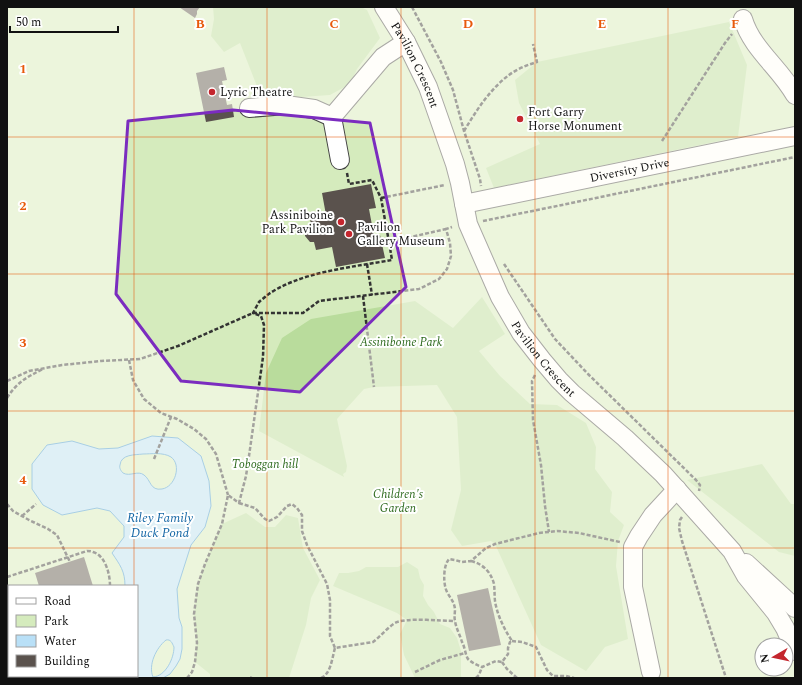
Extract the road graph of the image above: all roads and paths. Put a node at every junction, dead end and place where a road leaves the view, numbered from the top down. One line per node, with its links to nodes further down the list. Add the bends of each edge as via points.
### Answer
1 (384, 7): 4 (street, Pavilion Crescent)
2 (412, 7): 9 (path, via 453,90)
3 (743, 19): 6 (street, via 751,38); 11 (path)
4 (406, 42): 8 (street, via 383,57); 15 (street, Pavilion Crescent, via 428,87)
5 (533, 44): 9 (path, via 537,62 509,74 477,110)
6 (795, 95)
7 (249, 108): 8 (street, via 286,105 314,109)
8 (332, 117): 13 (street)
9 (464, 131): 14 (path)
10 (795, 136): 17 (street, Diversity Drive)
11 (662, 141)
12 (795, 157): 18 (path)
13 (343, 165): 16 (path, via 349,184 372,180)
14 (480, 179)
15 (460, 183): 16 (path); 17 (street, Pavilion Crescent)
16 (381, 198): 21 (path)
17 (464, 204): 18 (street, Pavilion Crescent)
18 (476, 222): 19 (path); 20 (path); 28 (street, Pavilion Crescent, via 500,298 521,333)
19 (446, 228): 21 (path); 24 (path, via 450,256 447,269 439,279 419,289)
20 (486, 228)
21 (389, 242): 23 (path, via 392,260)
22 (502, 260): 40 (path, via 556,339 696,480 700,489)
23 (366, 264): 24 (path); 26 (path, via 318,274 291,283 259,302)
24 (372, 295): 25 (path)
25 (363, 296): 26 (path, via 319,301 303,313); 31 (path)
26 (253, 313): 27 (path, via 178,346 140,359); 37 (path, via 261,316 264,325 263,357 246,476)
27 (128, 360): 29 (path); 33 (path, via 133,380 144,399 161,413)
28 (542, 360): 35 (street, Pavilion Crescent, via 572,393 625,438); 42 (path, via 532,381 533,420)
29 (45, 368): 30 (path, via 29,371); 32 (path, via 22,380)
30 (7, 381)
31 (374, 387)
32 (7, 398)
33 (171, 417): 34 (path); 36 (path, via 194,429 206,439 216,454)
34 (154, 460)
35 (677, 489): 40 (street, Pavilion Crescent); 43 (street, via 653,515 638,536)
36 (228, 495): 37 (path); 60 (path, via 222,524 198,584 194,614 197,643 195,662)
37 (239, 503): 53 (path, via 255,508 269,521 287,506 292,504 298,508 302,515 302,531 306,546 327,584 330,600 330,636)
38 (7, 504): 41 (path)
39 (36, 504): 41 (path)
40 (692, 505): 44 (street, Pavilion Crescent); 65 (path, via 680,520 679,528)
41 (22, 516): 45 (path, via 58,535)
42 (549, 532): 43 (path, via 579,533); 46 (path, via 495,544)
43 (634, 547): 59 (street, via 633,587)
44 (732, 551): 50 (street); 54 (street, Pavilion Crescent, via 746,576 776,613)
45 (68, 557): 47 (path); 48 (path); 49 (path, via 87,551 94,552 105,563)
46 (471, 561): 51 (path, via 449,559 445,566 445,583 455,608); 52 (path, via 488,570 494,584 501,622)
47 (70, 562)
48 (7, 577)
49 (110, 585)
50 (795, 608)
51 (455, 621): 53 (path, via 396,622 373,642); 55 (path)
52 (512, 641): 56 (path); 64 (path, via 536,647 547,670 553,676)
53 (335, 648): 61 (path, via 327,672)
54 (795, 651)
55 (465, 654): 57 (path, via 471,662); 58 (path, via 440,660)
56 (502, 662): 57 (path, via 496,661); 63 (path)
57 (482, 667): 62 (path)
58 (415, 672)
59 (651, 672)
60 (187, 678)
61 (321, 678)
62 (476, 678)
63 (517, 678)
64 (574, 678)
65 (726, 678)

